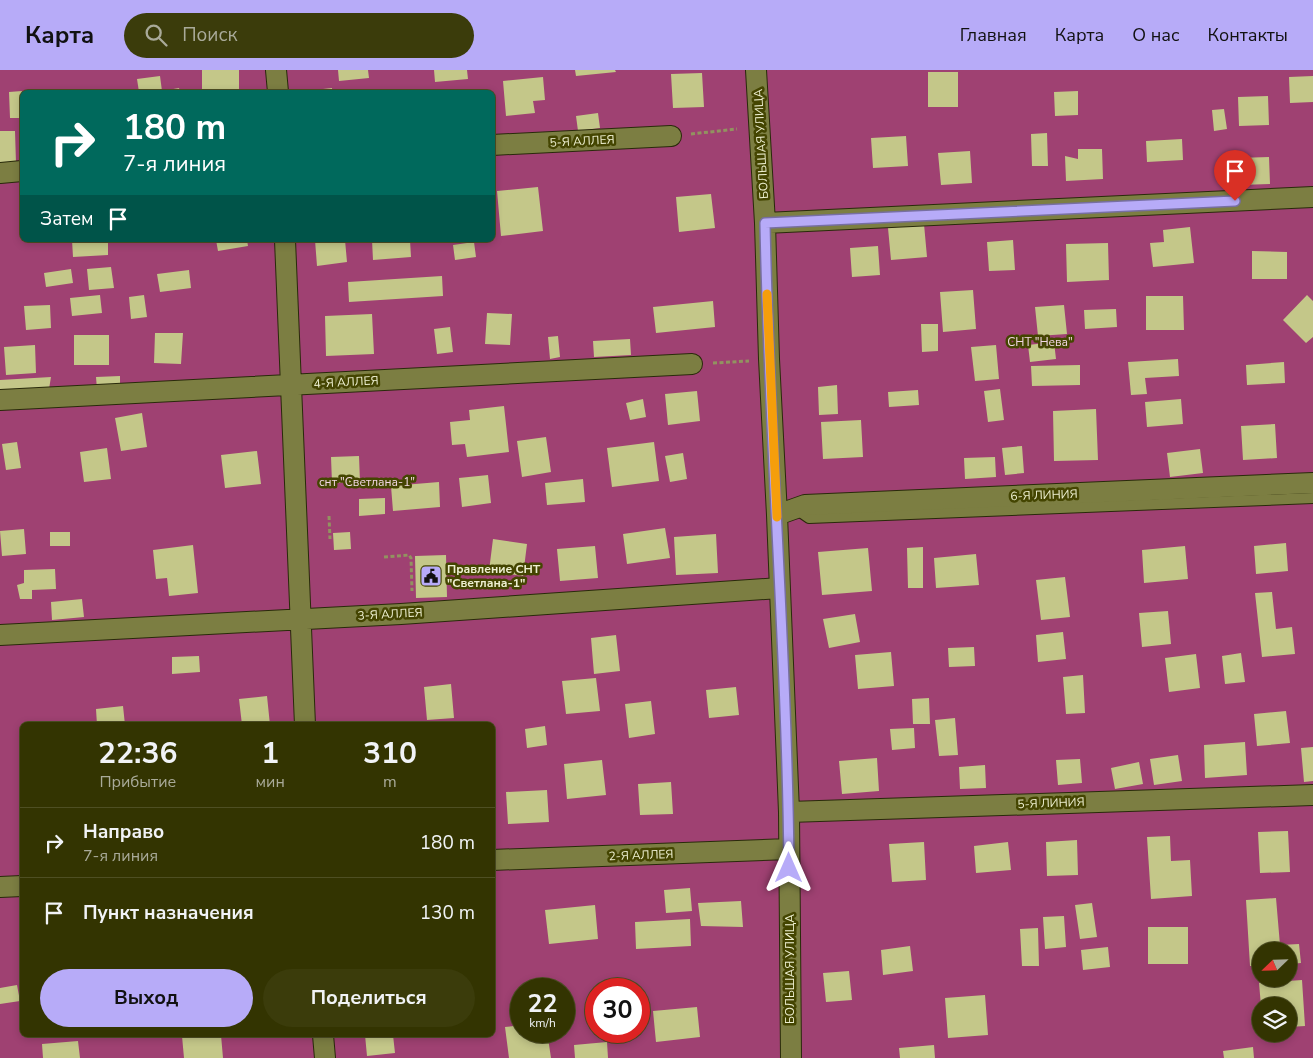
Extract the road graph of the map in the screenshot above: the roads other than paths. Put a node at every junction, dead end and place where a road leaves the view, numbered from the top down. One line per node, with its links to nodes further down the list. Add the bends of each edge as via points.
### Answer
1 (276, 70): 3 (street)
2 (756, 70): 9 (street, БОЛЬШАЯ УЛИЦА)
3 (278, 90)
4 (671, 136): 5 (street, 5-Я АЛЛЕЯ)
5 (495, 146)
6 (20, 171): 7 (street)
7 (0, 173)
8 (1313, 197): 9 (street)
9 (765, 223): 16 (street, БОЛЬШАЯ УЛИЦА, via 769,360)
10 (285, 242): 12 (street)
11 (692, 364): 12 (street, 4-Я АЛЛЕЯ)
12 (292, 385): 13 (street, 4-Я АЛЛЕЯ); 18 (street)
13 (0, 400)
14 (1313, 483): 16 (street, 6-Я ЛИНИЯ, via 805,505)
15 (1313, 498): 16 (lane, via 809,518)
16 (786, 512): 17 (street, БОЛЬШАЯ УЛИЦА)
17 (779, 588): 18 (street, 3-Я АЛЛЕЯ); 22 (street, БОЛЬШАЯ УЛИЦА)
18 (300, 619): 19 (street, 3-Я АЛЛЕЯ); 20 (street)
19 (0, 635)
20 (306, 722)
21 (1313, 795): 22 (street, 5-Я ЛИНИЯ)
22 (789, 812): 23 (street, БОЛЬШАЯ УЛИЦА)
23 (789, 849): 24 (street, 2-Я АЛЛЕЯ); 29 (street, БОЛЬШАЯ УЛИЦА)
24 (495, 860)
25 (20, 886): 26 (street)
26 (0, 887)
27 (323, 1037): 28 (street)
28 (325, 1058)
29 (790, 1058)

